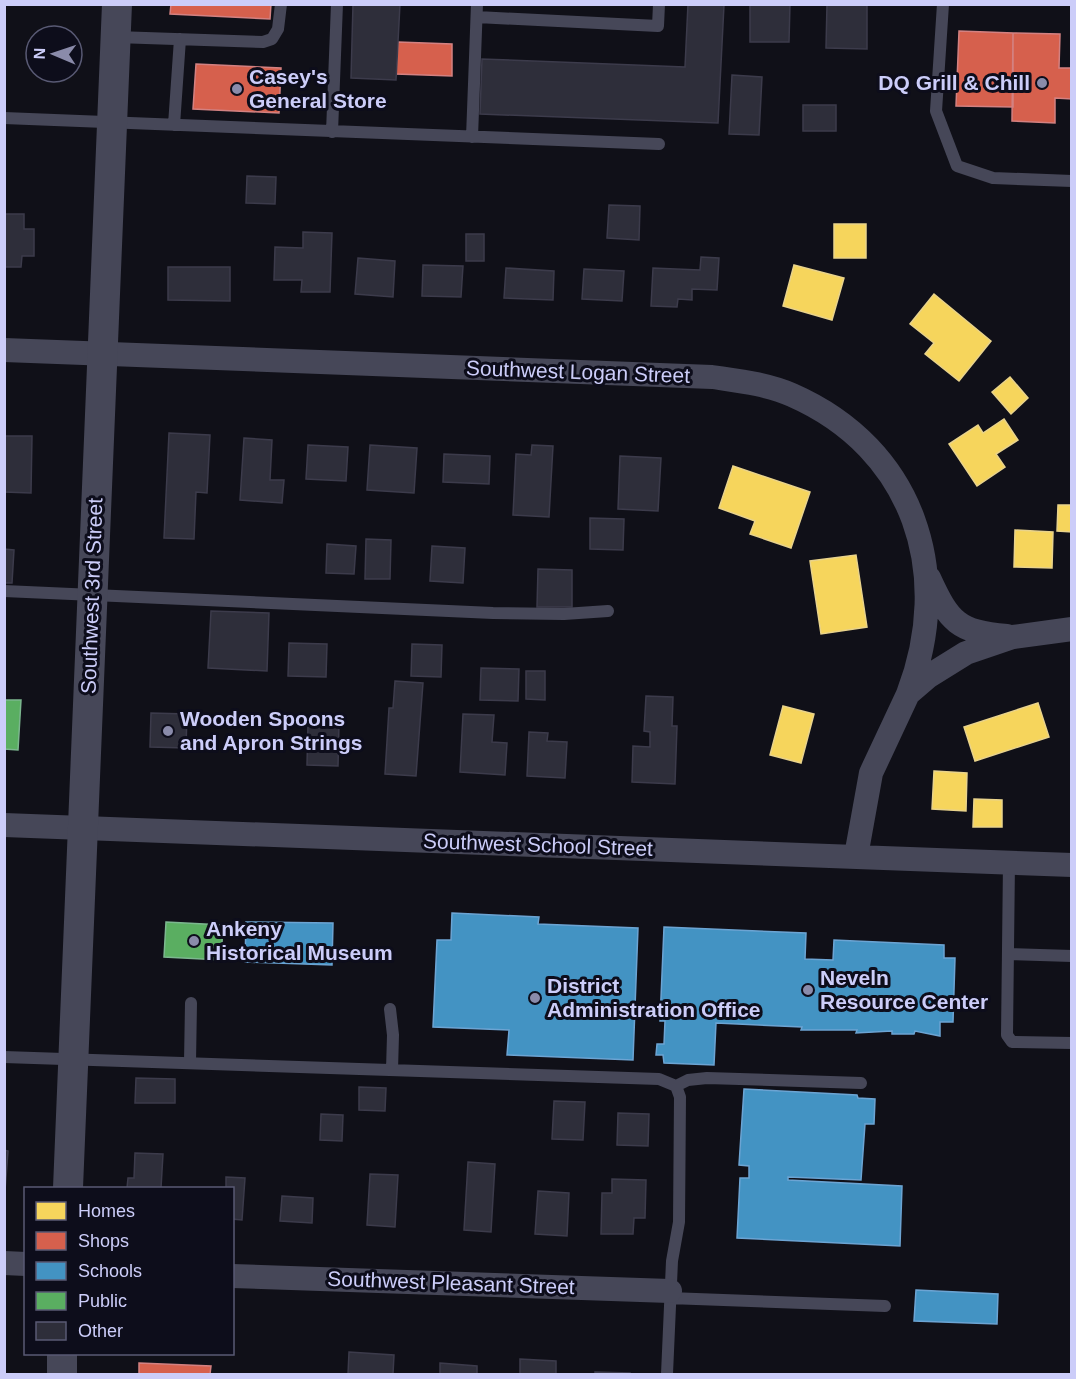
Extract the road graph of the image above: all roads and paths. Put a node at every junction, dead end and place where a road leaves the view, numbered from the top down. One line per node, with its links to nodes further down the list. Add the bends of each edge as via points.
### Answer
1 (117, 4): 7 (street, Southwest 3rd Street)
2 (281, 4): 8 (lane, via 278,29 272,39)
3 (337, 4): 12 (lane)
4 (658, 4): 6 (lane, via 658,26)
5 (943, 4): 15 (lane, via 936,111 957,166 993,178)
6 (477, 11): 13 (lane)
7 (116, 36): 8 (lane); 10 (street, Southwest 3rd Street)
8 (180, 39): 11 (lane)
9 (4, 118): 10 (lane)
10 (112, 123): 11 (lane); 17 (street, Southwest 3rd Street)
11 (174, 125): 12 (lane)
12 (332, 132): 13 (lane)
13 (472, 137): 14 (lane)
14 (659, 144)
15 (1071, 181)
16 (4, 350): 17 (street, Southwest Logan Street)
17 (104, 354): 18 (street, Southwest Logan Street, via 712,377 758,384 792,395 822,412 852,433 878,459 902,492 917,529); 20 (street, Southwest 3rd Street)
18 (927, 574): 23 (street, via 952,620 964,628); 24 (street, Southwest Logan Street, via 926,634)
19 (4, 591): 20 (lane)
20 (91, 593): 21 (lane, via 493,613); 26 (street, Southwest 3rd Street)
21 (608, 611)
22 (1071, 629): 23 (street)
23 (1013, 637): 24 (street, via 966,653)
24 (908, 694): 27 (street, Southwest Logan Street, via 871,773)
25 (4, 825): 26 (street, Southwest School Street)
26 (84, 829): 27 (street, Southwest School Street); 36 (street, Southwest 3rd Street)
27 (856, 856): 28 (street, Southwest School Street)
28 (1009, 862): 29 (street, Southwest School Street); 30 (lane)
29 (1071, 865)
30 (1008, 954): 31 (lane); 34 (lane, via 1007,1035 1012,1042)
31 (1071, 956)
32 (191, 1003): 37 (lane)
33 (390, 1009): 38 (lane)
34 (1071, 1043)
35 (4, 1057): 36 (lane)
36 (74, 1060): 37 (lane); 41 (street, Southwest 3rd Street)
37 (190, 1062): 38 (lane)
38 (392, 1070): 40 (lane, via 659,1080)
39 (861, 1083): 40 (lane, via 707,1077)
40 (676, 1086): 45 (lane, via 680,1097 679,1222)
41 (68, 1187)
42 (4, 1263): 43 (street)
43 (24, 1264)
44 (234, 1276): 45 (street, Southwest Pleasant Street)
45 (670, 1294): 46 (lane); 49 (lane)
46 (885, 1306)
47 (62, 1355): 48 (street)
48 (62, 1374)
49 (667, 1374)

